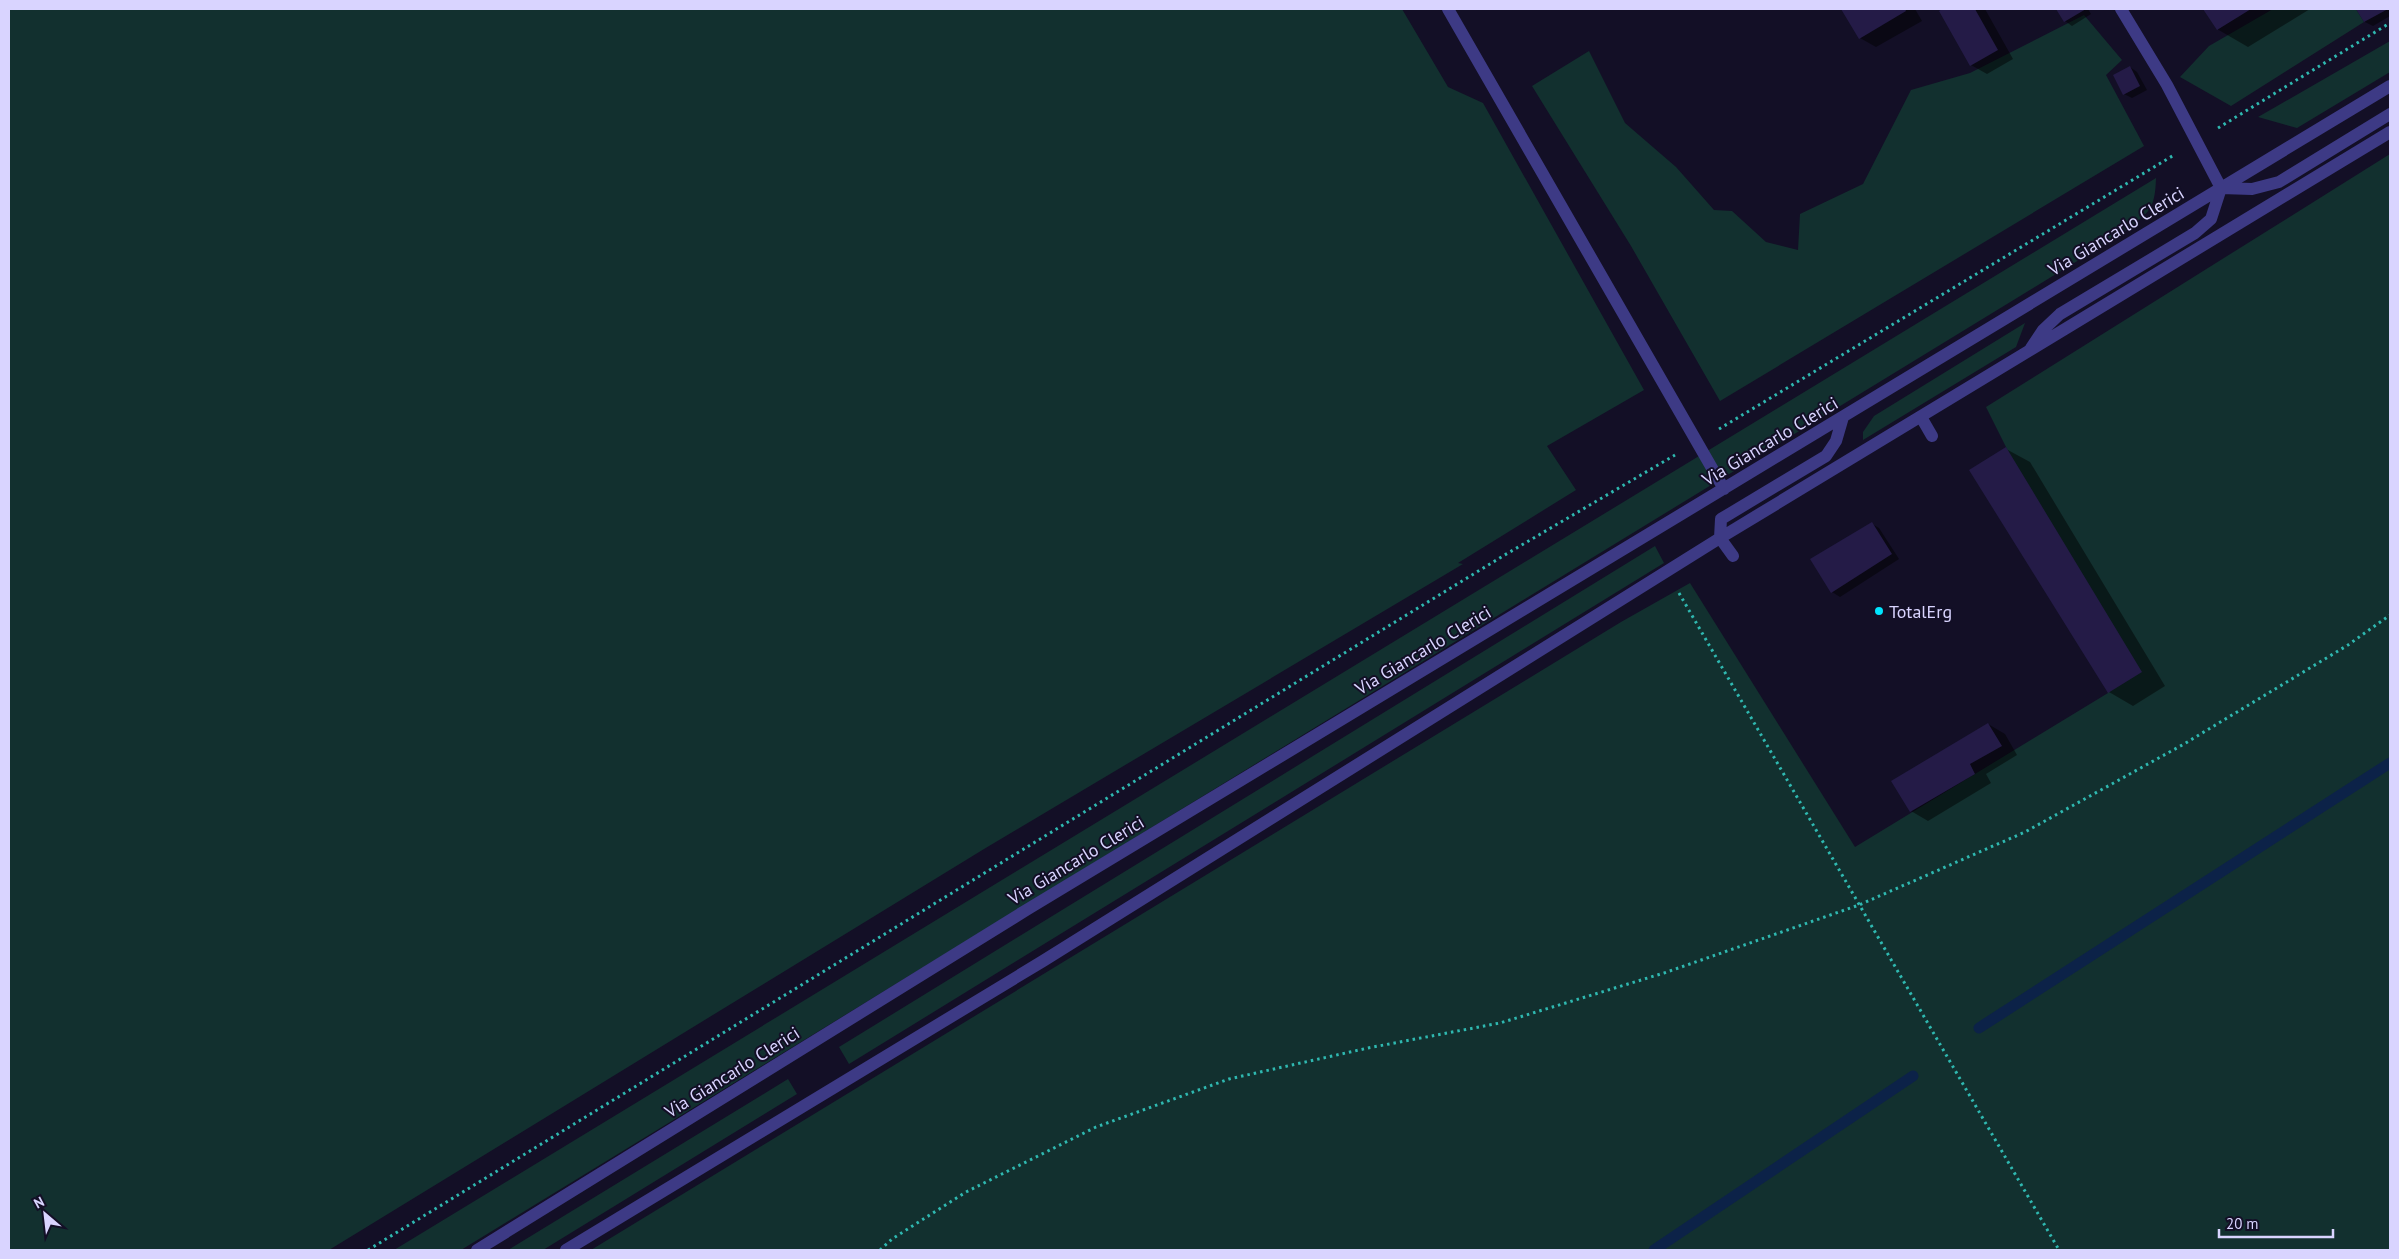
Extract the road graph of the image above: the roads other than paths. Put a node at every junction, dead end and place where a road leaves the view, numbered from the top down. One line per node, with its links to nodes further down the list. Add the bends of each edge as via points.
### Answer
1 (1448, 9): 11 (street)
2 (2121, 9): 6 (street, via 2167,85)
3 (2390, 86): 6 (street, Via Giancarlo Clerici)
4 (2390, 114): 6 (street, via 2279,182 2252,189)
5 (2390, 132): 7 (street)
6 (2222, 188): 7 (street, via 2211,219 2195,233 2060,314 2043,330); 8 (street, Via Giancarlo Clerici)
7 (2028, 352): 9 (street)
8 (1843, 417): 11 (street, Via Giancarlo Clerici); 12 (street, via 1836,441 1826,456 1721,519)
9 (1921, 417): 10 (street); 12 (street)
10 (1932, 436)
11 (1724, 489): 14 (street, Via Giancarlo Clerici, via 1028,909)
12 (1720, 538): 13 (street); 15 (street, via 1043,961)
13 (1733, 556)
14 (477, 1250)
15 (566, 1250)

